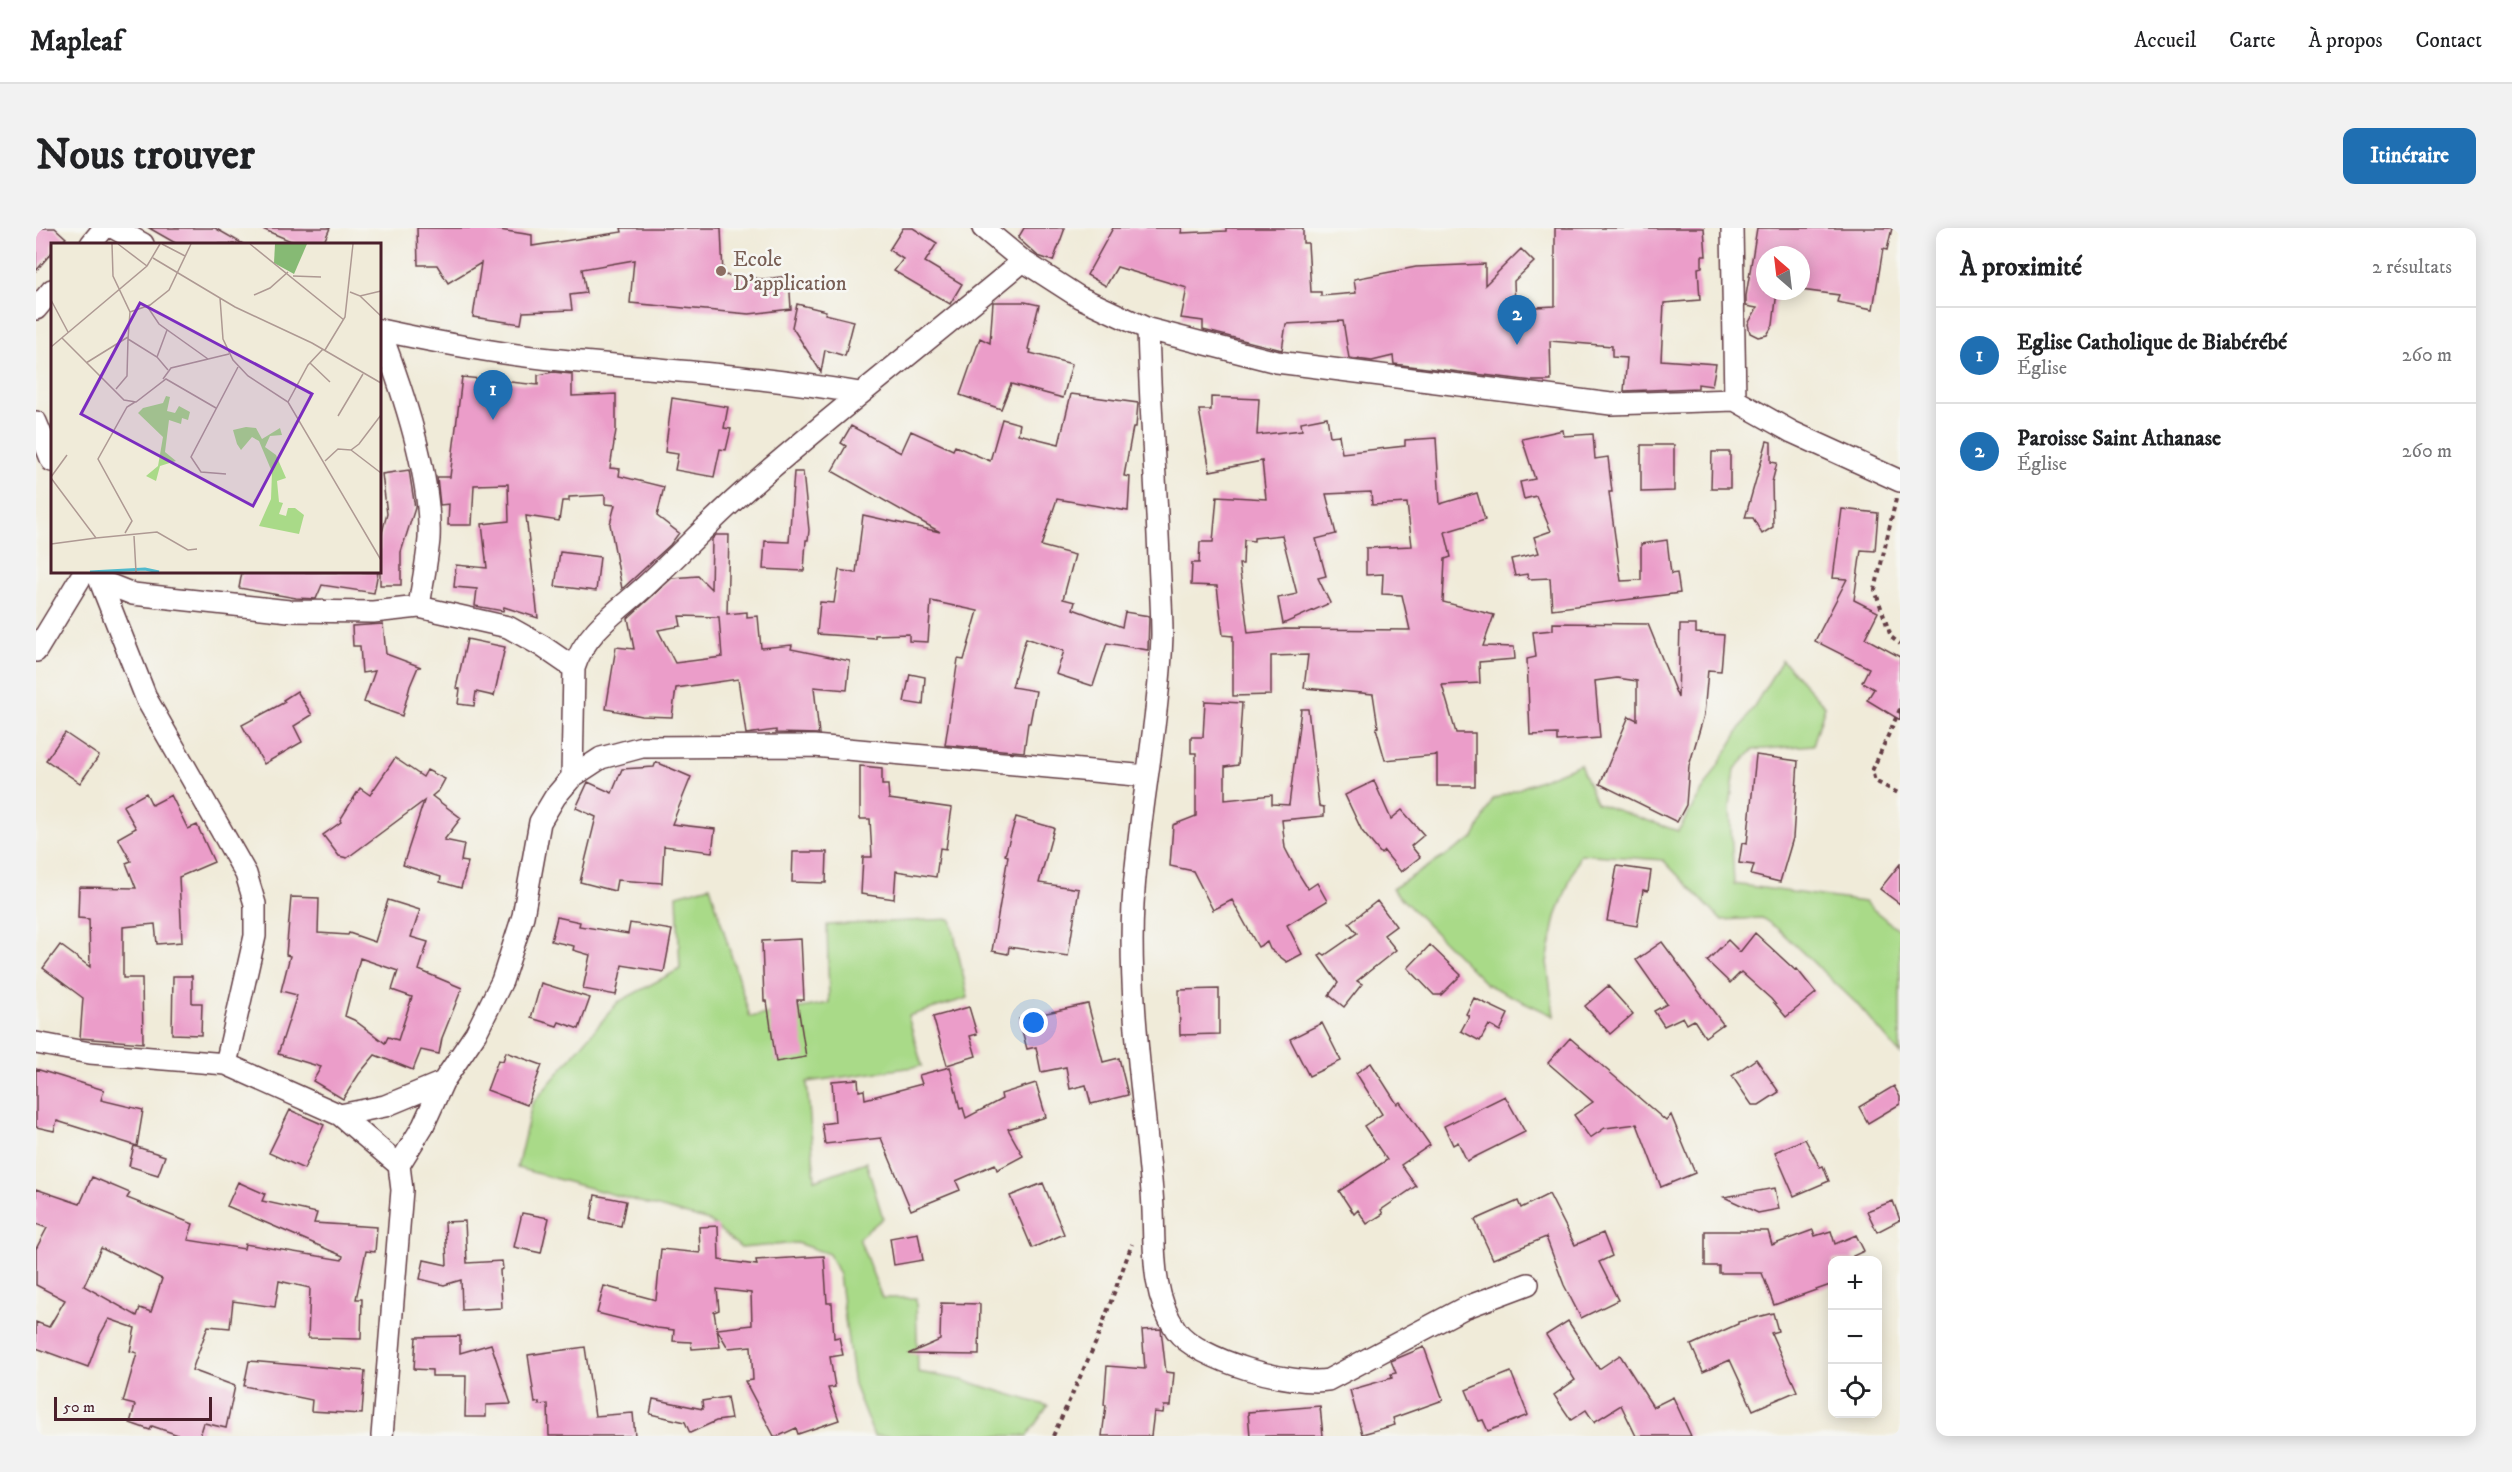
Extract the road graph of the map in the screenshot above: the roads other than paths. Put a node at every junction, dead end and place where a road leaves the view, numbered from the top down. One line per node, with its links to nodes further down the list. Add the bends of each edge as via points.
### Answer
1 (105, 228): 5 (street)
2 (114, 228): 6 (street)
3 (983, 228): 7 (street)
4 (1732, 228): 14 (street)
5 (92, 243)
6 (141, 243)
7 (1023, 261): 10 (street, via 1079,297); 13 (street)
8 (51, 291): 9 (street)
9 (36, 309)
10 (1148, 329): 14 (street, via 1277,362 1611,404); 22 (street, via 1162,634)
11 (381, 331): 13 (street, via 465,348 798,382)
12 (381, 334): 19 (street, via 411,422 425,488 429,538)
13 (861, 393): 21 (street, via 751,485 615,611 587,640)
14 (1735, 400): 17 (street)
15 (36, 422): 16 (street)
16 (51, 459)
17 (1899, 488)
18 (93, 575): 19 (street, via 134,594 289,611 373,612); 20 (street); 25 (street, via 147,700 246,874 255,904 255,936)
19 (419, 607): 21 (street, via 508,627)
20 (36, 651)
21 (574, 668): 23 (street)
22 (1148, 776): 23 (street, via 814,746 642,747 602,758); 29 (street, via 1133,905 1134,993 1153,1196 1154,1257 1160,1295 1177,1331 1198,1348 1264,1374 1313,1382 1328,1380 1464,1308)
23 (572, 777): 26 (street, via 540,822 523,916 502,981 476,1033)
24 (36, 1043): 25 (street, via 90,1053)
25 (226, 1064): 27 (street)
26 (444, 1082): 27 (street, via 385,1106); 28 (street)
27 (340, 1115): 28 (street)
28 (399, 1165): 30 (street, via 402,1190)
29 (1528, 1284)
30 (382, 1436)

